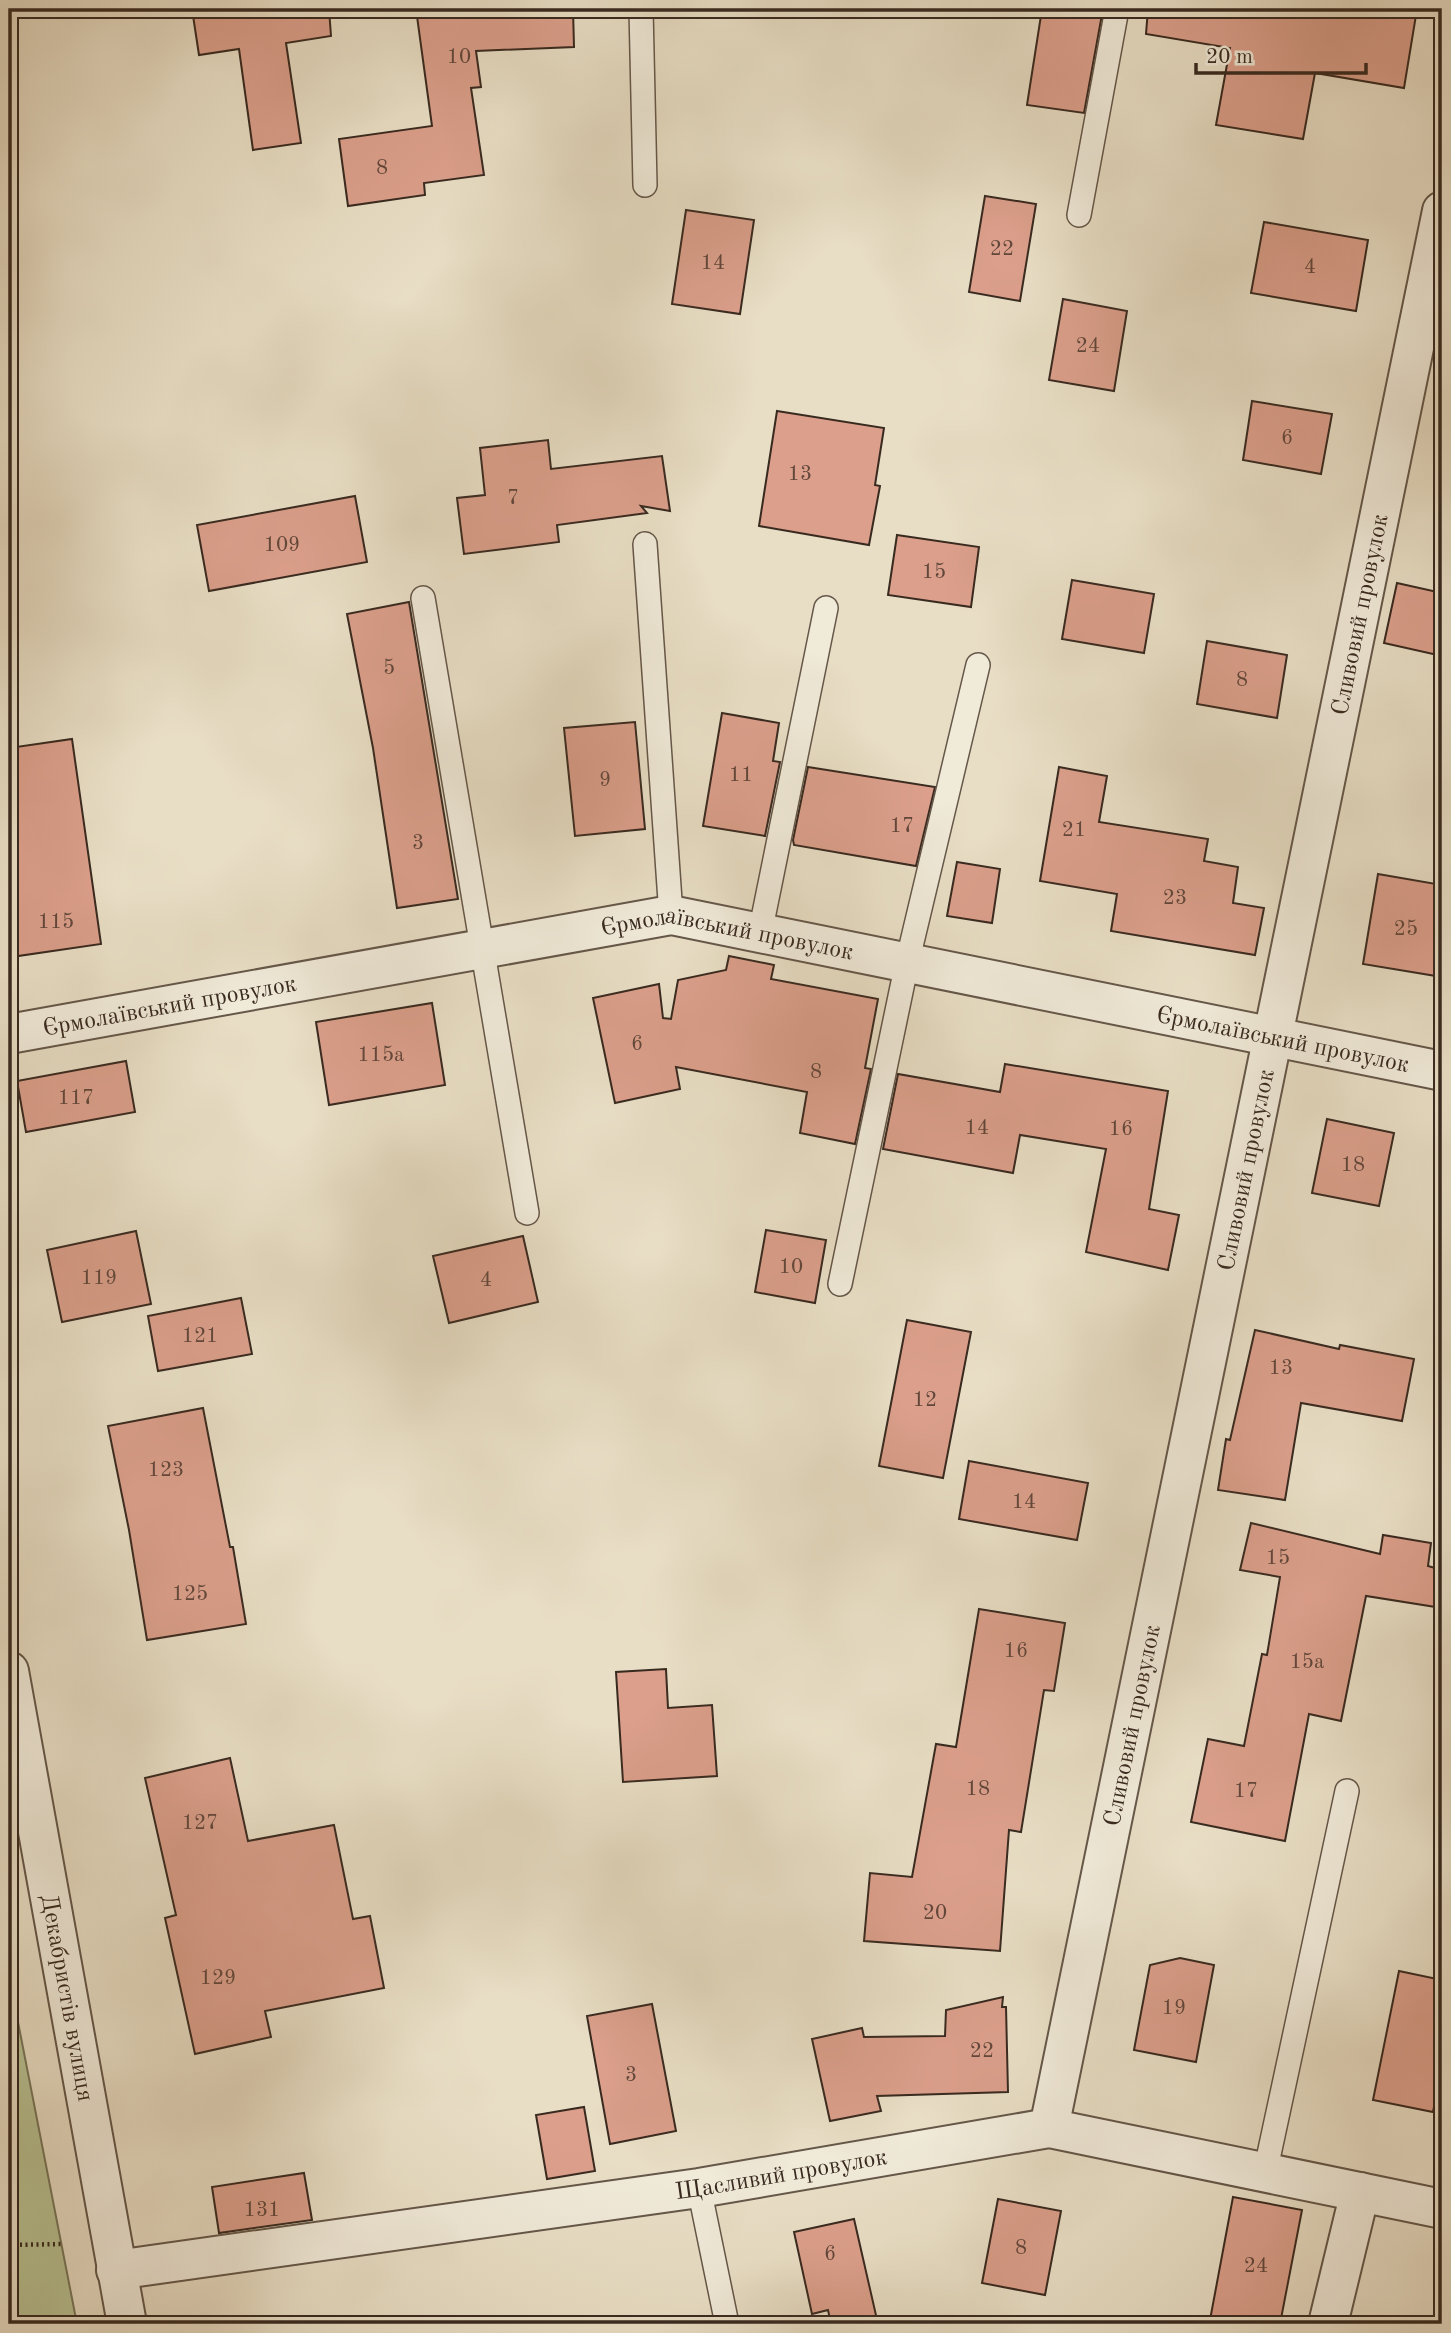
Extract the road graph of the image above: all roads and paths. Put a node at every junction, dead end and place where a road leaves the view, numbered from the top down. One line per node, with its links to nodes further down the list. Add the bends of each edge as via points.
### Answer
1 (641, 9): 3 (lane)
2 (1117, 9): 5 (lane)
3 (645, 185)
4 (1442, 211): 15 (street, Сливовий провулок)
5 (1079, 215)
6 (646, 544): 10 (lane)
7 (423, 598): 12 (lane)
8 (826, 608): 11 (lane)
9 (978, 665): 13 (lane)
10 (671, 915): 11 (street, Єрмолаївський провулок); 12 (street, Єрмолаївський провулок)
11 (760, 933): 13 (street, Єрмолаївський провулок)
12 (483, 949): 14 (street, Єрмолаївський провулок); 17 (lane)
13 (907, 963): 15 (street, Єрмолаївський провулок); 18 (lane)
14 (9, 1034)
15 (1273, 1036): 16 (street, Єрмолаївський провулок); 21 (street, Сливовий провулок)
16 (1442, 1070)
17 (527, 1213)
18 (840, 1284)
19 (9, 1671): 26 (street, Декабристів вулиця)
20 (1348, 1791): 22 (lane)
21 (1049, 2128): 22 (street, Щасливий провулок); 23 (street, Щасливий провулок)
22 (1265, 2173): 24 (street, Щасливий провулок)
23 (699, 2188): 26 (street, Щасливий провулок); 28 (lane)
24 (1360, 2193): 25 (street, Щасливий провулок); 29 (street)
25 (1442, 2209)
26 (116, 2270): 27 (street, Декабристів вулиця)
27 (127, 2324)
28 (727, 2324)
29 (1328, 2324)

